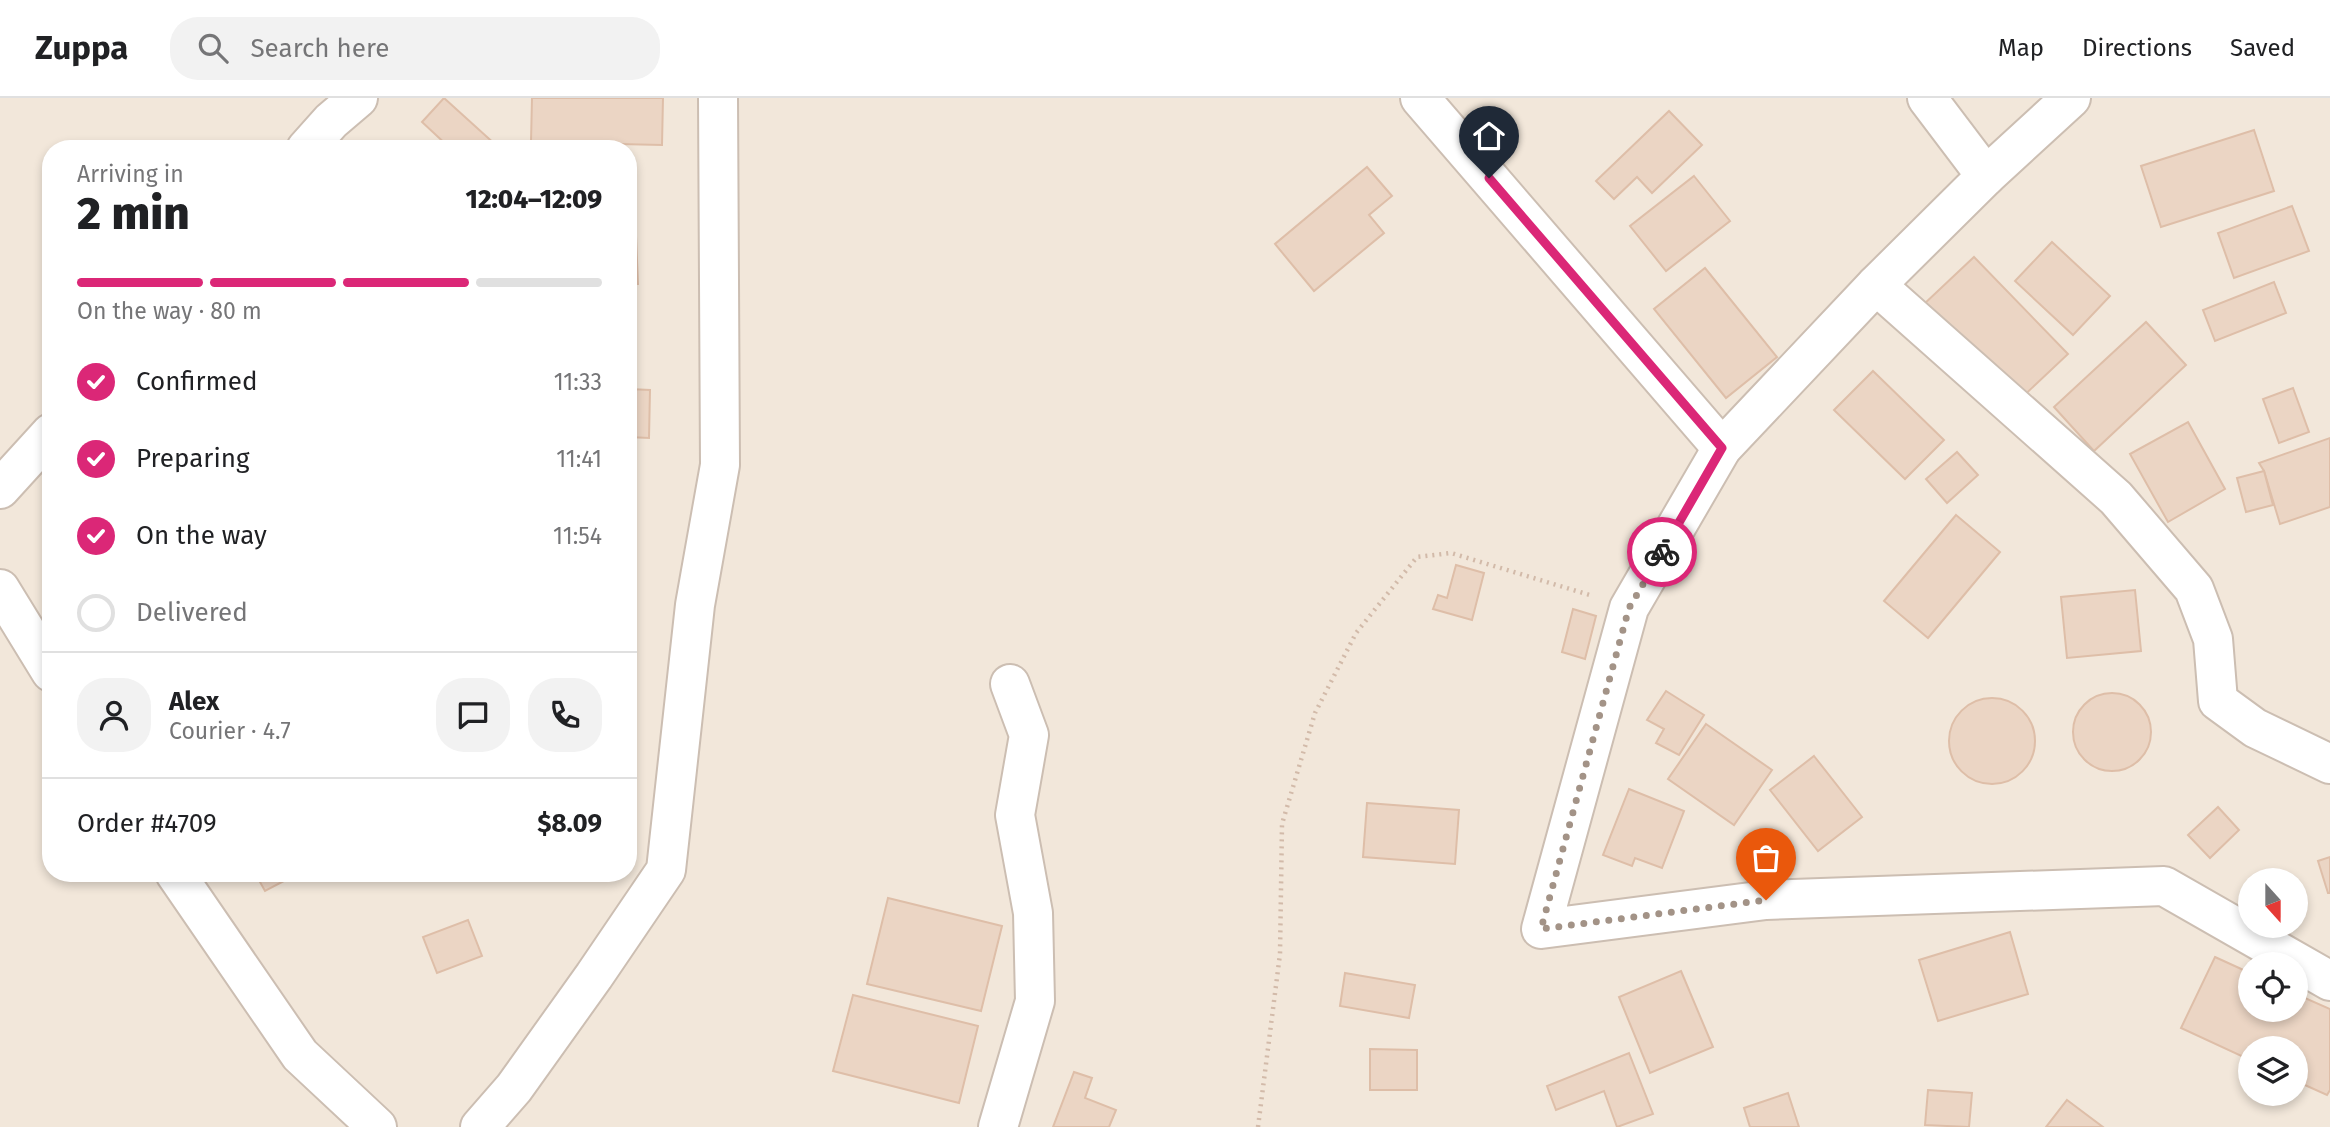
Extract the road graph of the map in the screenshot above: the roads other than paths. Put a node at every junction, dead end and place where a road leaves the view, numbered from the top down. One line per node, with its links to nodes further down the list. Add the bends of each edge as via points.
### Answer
1 (358, 98): 6 (street)
2 (718, 98): 19 (street, via 720,465 695,605 666,870 514,1088)
3 (1420, 98): 10 (street)
4 (1927, 98): 7 (street)
5 (2071, 98): 7 (street)
6 (314, 140)
7 (1986, 176): 8 (street)
8 (1876, 285): 10 (street); 15 (street, via 2116,498 2194,589 2213,639 2218,701 2255,728)
9 (42, 443): 11 (street)
10 (1722, 448): 17 (street, via 1629,608 1541,929 1766,900 2164,886)
11 (0, 489)
12 (0, 589): 13 (street)
13 (42, 657)
14 (1010, 684): 20 (street, via 1029,735 1015,815 1032,914 1035,1001)
15 (2330, 764)
16 (180, 882): 18 (street, via 300,1055)
17 (2330, 982)
18 (377, 1127)
19 (480, 1127)
20 (998, 1127)

